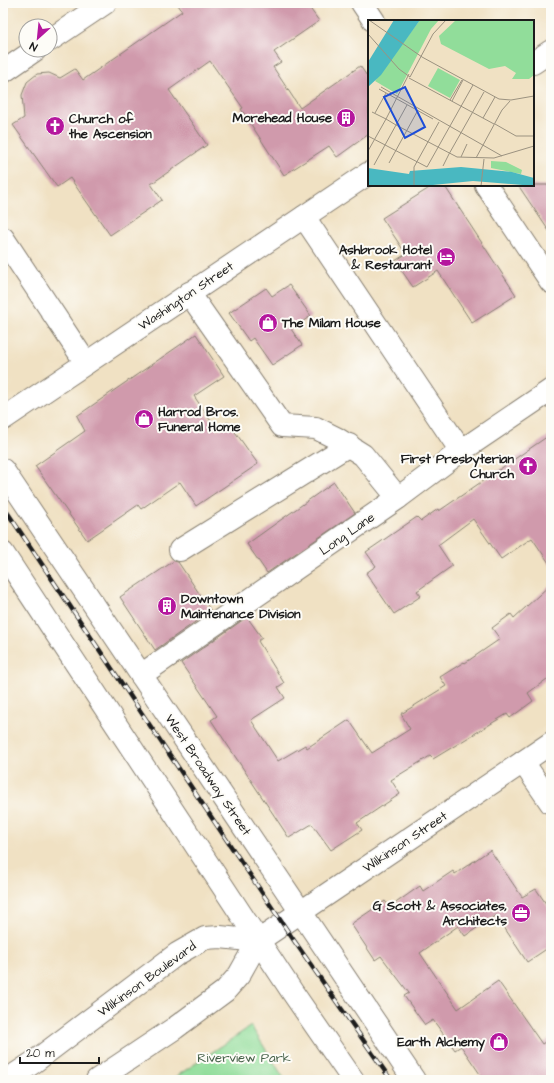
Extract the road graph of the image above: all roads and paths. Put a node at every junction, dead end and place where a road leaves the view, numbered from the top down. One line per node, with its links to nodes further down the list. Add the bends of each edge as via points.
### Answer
1 (105, 3): 4 (street)
2 (362, 3): 3 (street)
3 (373, 20)
4 (58, 35)
5 (551, 51): 7 (street)
6 (23, 58): 8 (street)
7 (534, 62)
8 (3, 72)
9 (368, 174): 11 (street, Washington Street)
10 (487, 186): 13 (street)
11 (304, 216): 14 (street, Washington Street); 19 (street)
12 (3, 238): 15 (street)
13 (551, 282)
14 (189, 293): 15 (street, Washington Street); 18 (street, via 282,426 316,428)
15 (86, 363): 17 (street, Washington Street)
16 (551, 390): 19 (street, Long Lane)
17 (3, 419)
18 (349, 446): 21 (street, via 363,454); 22 (street)
19 (461, 451): 21 (street, Long Lane)
20 (3, 470): 24 (street, West Broadway Street)
21 (398, 498): 24 (street, Long Lane)
22 (180, 550)
23 (3, 553): 29 (street)
24 (141, 675): 28 (street, West Broadway Street)
25 (551, 743): 26 (street, Wilkinson Street)
26 (523, 762): 27 (street); 28 (street, Wilkinson Street)
27 (551, 803)
28 (300, 912): 29 (street, Wilkinson Street); 33 (street, West Broadway Street)
29 (258, 941): 30 (street, Wilkinson Boulevard, via 206,938 177,954); 31 (street, via 239,975 225,991); 32 (street)
30 (7, 1080)
31 (97, 1080)
32 (353, 1080)
33 (414, 1080)

